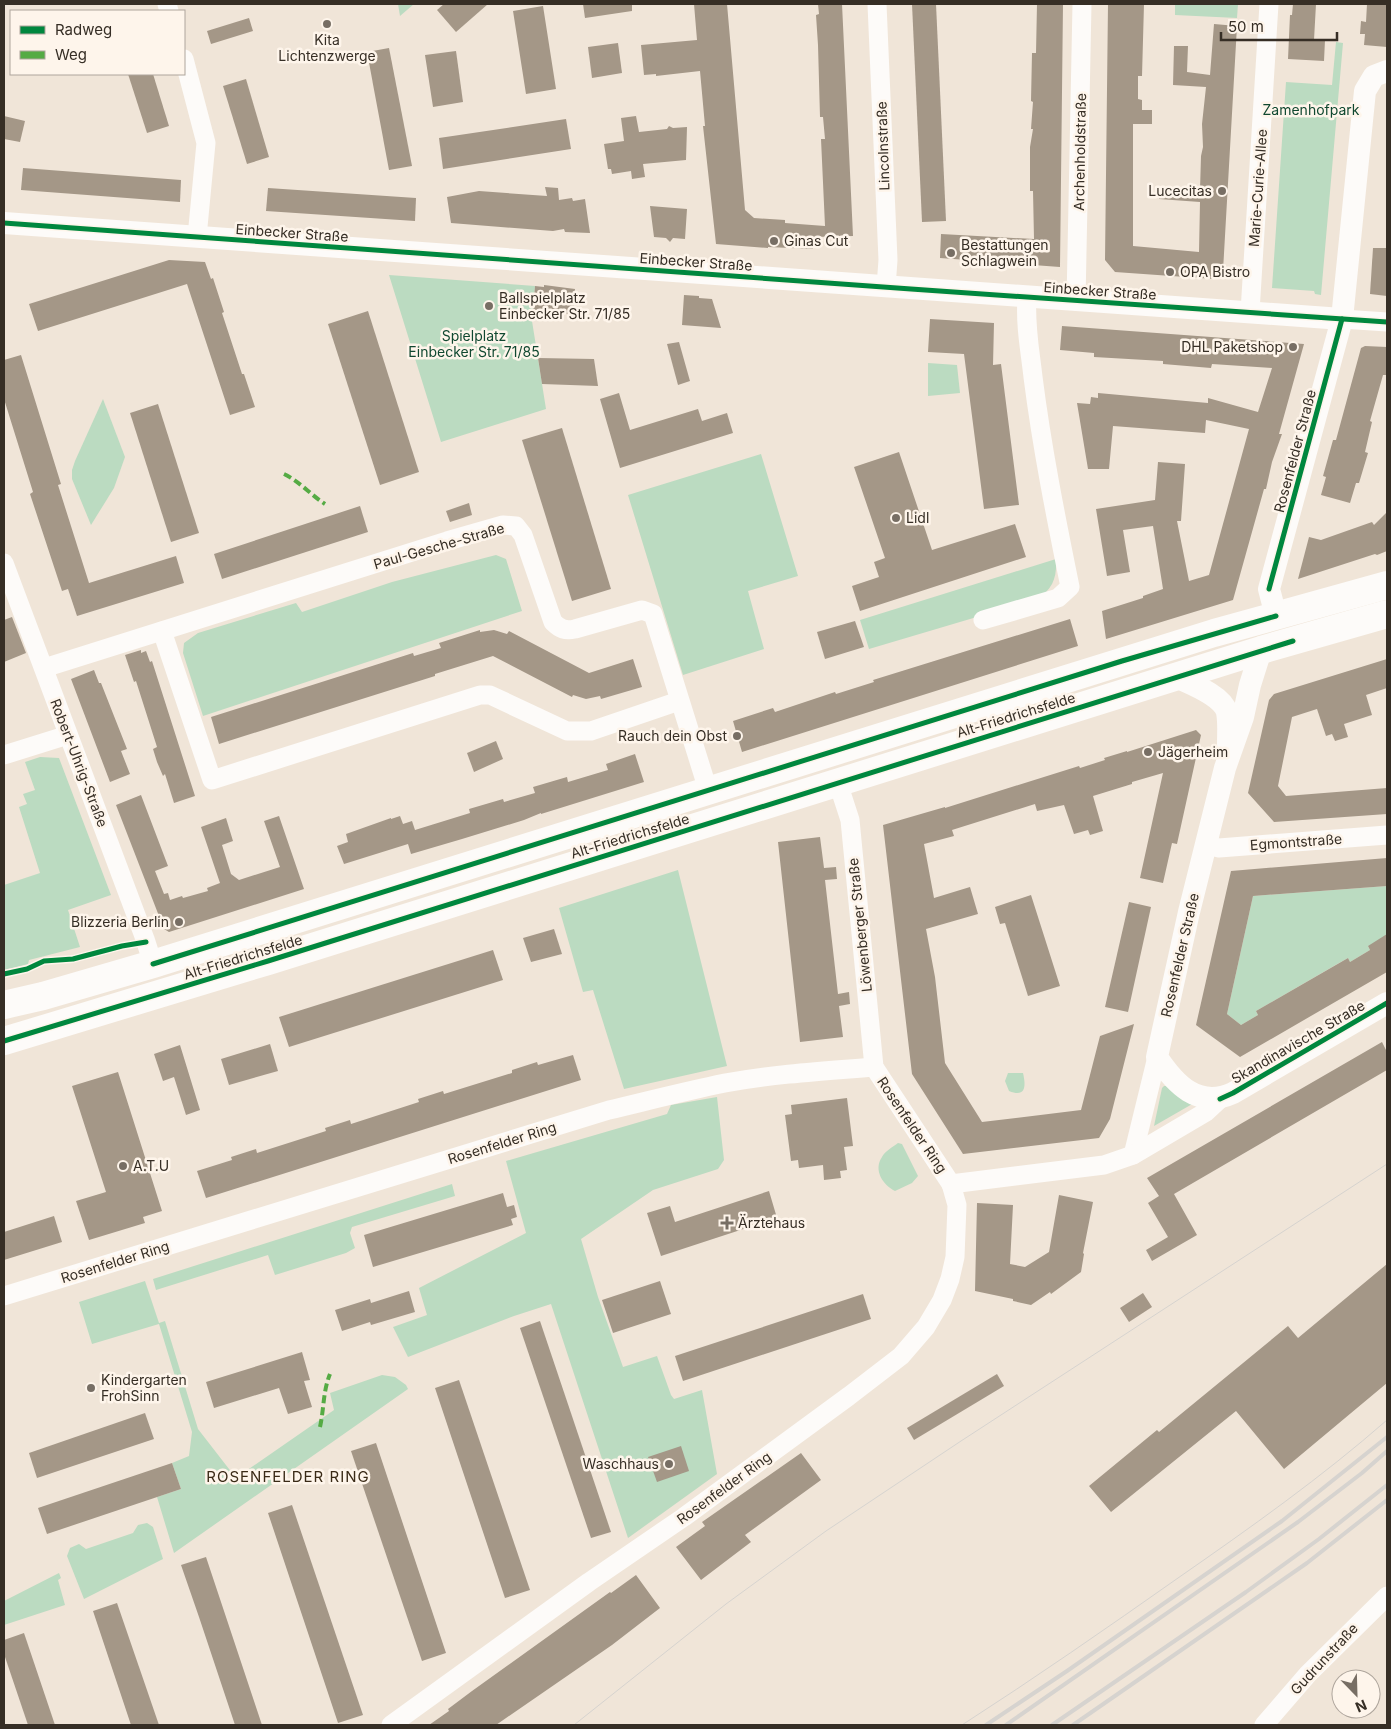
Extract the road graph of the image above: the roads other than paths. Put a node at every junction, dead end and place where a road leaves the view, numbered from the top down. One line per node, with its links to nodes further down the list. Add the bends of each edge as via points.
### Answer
1 (877, 4): 8 (street, Lincolnstraße, via 888,260)
2 (1082, 4): 10 (street, Archenholdstraße)
3 (1269, 4): 11 (street, Marie-Curie-Allee)
4 (185, 63): 7 (street, via 206,143)
5 (1381, 74): 12 (street, Rosenfelder Straße, via 1365,91)
6 (4, 222): 7 (street, Einbecker Straße)
7 (197, 237): 8 (street, Einbecker Straße)
8 (886, 287): 9 (street, Einbecker Straße)
9 (1027, 298): 10 (street, Einbecker Straße); 18 (street, Einbecker Straße, via 1026,319 1036,403 1070,587 1058,598)
10 (1076, 301): 11 (street, Einbecker Straße)
11 (1250, 312): 12 (street, Einbecker Straße)
12 (1342, 319): 13 (street, Einbecker Straße); 17 (street, Rosenfelder Straße, via 1269,589)
13 (1387, 322)
14 (4, 563): 21 (street, Robert-Uhrig-Straße)
15 (1387, 585): 17 (main road, Alt-Friedrichsfelde)
16 (1387, 614): 20 (main road, Alt-Friedrichsfelde)
17 (1276, 616): 28 (main road, Alt-Friedrichsfelde, via 1205,635)
18 (983, 620)
19 (162, 632): 21 (street, Paul-Gesche-Straße); 23 (street, via 212,780 480,695 490,695 567,731 590,731); 23 (street, Paul-Gesche-Straße, via 439,544 503,525 516,526 523,535 553,622 558,627 575,629 642,610 653,614)
20 (1261, 650): 22 (main road, Alt-Friedrichsfelde); 26 (street, Rosenfelder Straße, via 1243,717)
21 (44, 668): 24 (street, Robert-Uhrig-Straße)
22 (1176, 677): 26 (street, Rosenfelder Straße, via 1222,704 1227,712); 27 (main road, Alt-Friedrichsfelde)
23 (679, 701): 28 (street, Paul-Gesche-Straße)
24 (68, 735): 25 (street); 31 (street, Robert-Uhrig-Straße)
25 (4, 755)
26 (1228, 755): 30 (street, Rosenfelder Straße)
27 (838, 783): 34 (main road, Alt-Friedrichsfelde); 36 (street, Löwenberger Straße, via 850,820)
28 (708, 790): 31 (main road, Alt-Friedrichsfelde)
29 (1387, 835): 30 (street, Egmontstraße, via 1219,848)
30 (1206, 844): 35 (street, Rosenfelder Straße)
31 (154, 964): 33 (main road, Alt-Friedrichsfelde)
32 (1387, 1003): 37 (street, Skandinavische Straße)
33 (4, 1005)
34 (4, 1041)
35 (1157, 1056): 37 (street, Skandinavische Straße, via 1182,1088 1198,1096); 38 (street, Rosenfelder Straße)
36 (874, 1067): 39 (street, Rosenfelder Ring); 40 (street, Rosenfelder Ring, via 725,1083 609,1110)
37 (1220, 1099): 38 (street, Skandinavische Straße, via 1206,1112)
38 (1133, 1154): 39 (street, Rosenfelder Ring, via 1104,1165)
39 (951, 1184): 42 (street, Rosenfelder Ring, via 957,1205 950,1279 926,1327 901,1356 684,1517)
40 (4, 1296)
41 (1387, 1596): 43 (street, Gudrunstraße, via 1308,1674)
42 (391, 1725)
43 (1264, 1725)

